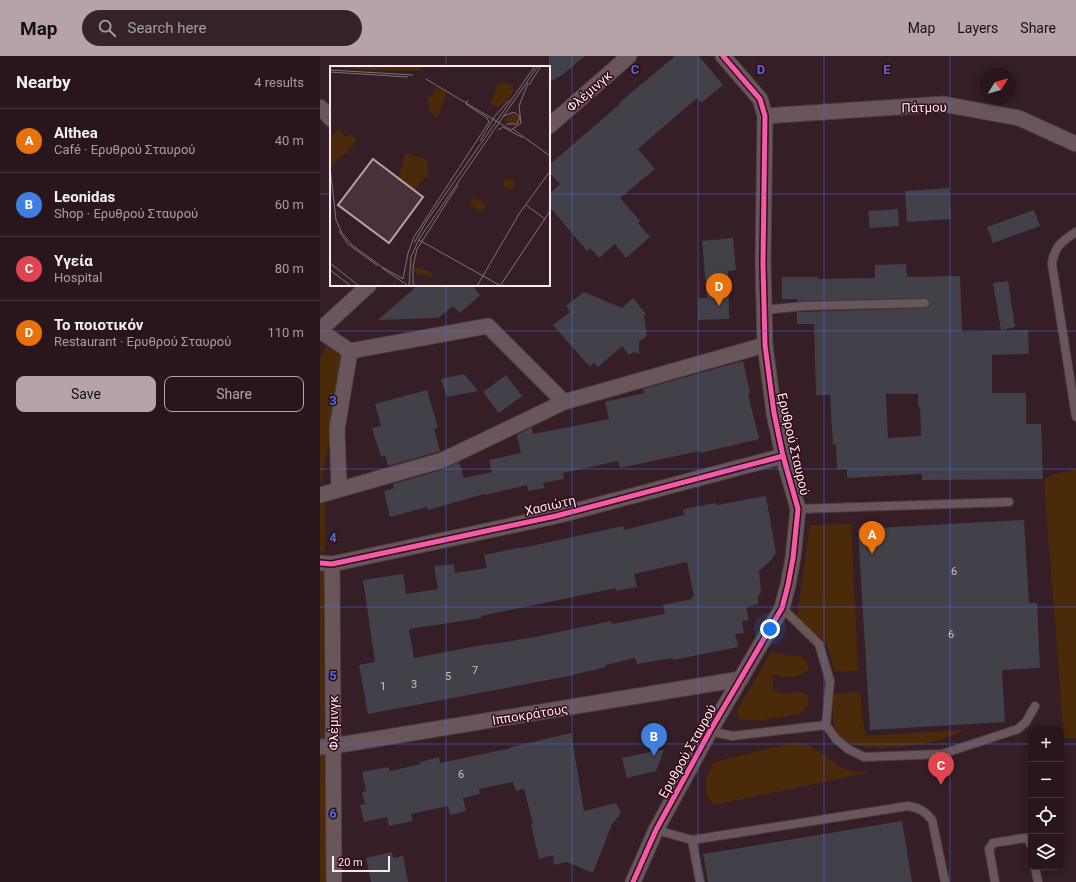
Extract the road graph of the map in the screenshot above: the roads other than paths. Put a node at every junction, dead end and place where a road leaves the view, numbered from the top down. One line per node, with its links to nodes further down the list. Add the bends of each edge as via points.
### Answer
1 (629, 56): 6 (street, Φλέμινγκ)
2 (723, 56): 4 (street, Ερυθρού Σταυρού, via 760,99)
3 (320, 107): 5 (street)
4 (765, 116): 7 (street, Πάτμου, via 943,104 1019,118); 11 (street, Ερυθρού Σταυρού)
5 (330, 118)
6 (550, 125)
7 (1076, 144)
8 (1076, 232): 16 (lane, via 1057,247 1052,264)
9 (368, 286): 12 (street)
10 (925, 303): 11 (lane, via 804,306)
11 (764, 310): 13 (street, Ερυθρού Σταυρού)
12 (320, 330): 14 (street)
13 (765, 344): 15 (street); 17 (street, Ερυθρού Σταυρού, via 774,413)
14 (350, 351): 15 (street, via 488,326); 18 (street, via 338,429)
15 (564, 402): 18 (street, via 443,460)
16 (1076, 417)
17 (783, 456): 21 (street, Ερυθρού Σταυρού); 22 (street, Χασιώτη, via 556,516)
18 (339, 488): 19 (street)
19 (320, 495)
20 (1009, 502): 21 (lane)
21 (798, 509): 23 (street, Ερυθρού Σταυρού, via 793,558)
22 (326, 564): 28 (street, Φλέμινγκ)
23 (782, 608): 24 (street, Ερυθρού Σταυρού); 26 (lane, via 819,644 830,681)
24 (741, 679): 27 (street, Ερυθρού Σταυρού); 28 (street, Ιπποκράτους)
25 (1035, 706): 26 (lane, via 1026,722 1018,729 942,754 864,757 836,739)
26 (826, 725): 27 (lane, via 732,736)
27 (710, 731): 29 (street, Ερυθρού Σταυρού)
28 (326, 746): 33 (street, Φλέμινγκ)
29 (656, 830): 30 (lane); 34 (street, Ερυθρού Σταυρού)
30 (692, 840): 35 (lane); 36 (lane, via 908,806 920,808 932,820)
31 (1028, 840): 37 (lane, via 1025,838 993,843 990,846)
32 (1036, 870): 38 (lane)
33 (334, 882)
34 (633, 882)
35 (700, 882)
36 (945, 882)
37 (995, 882)
38 (1038, 882)

